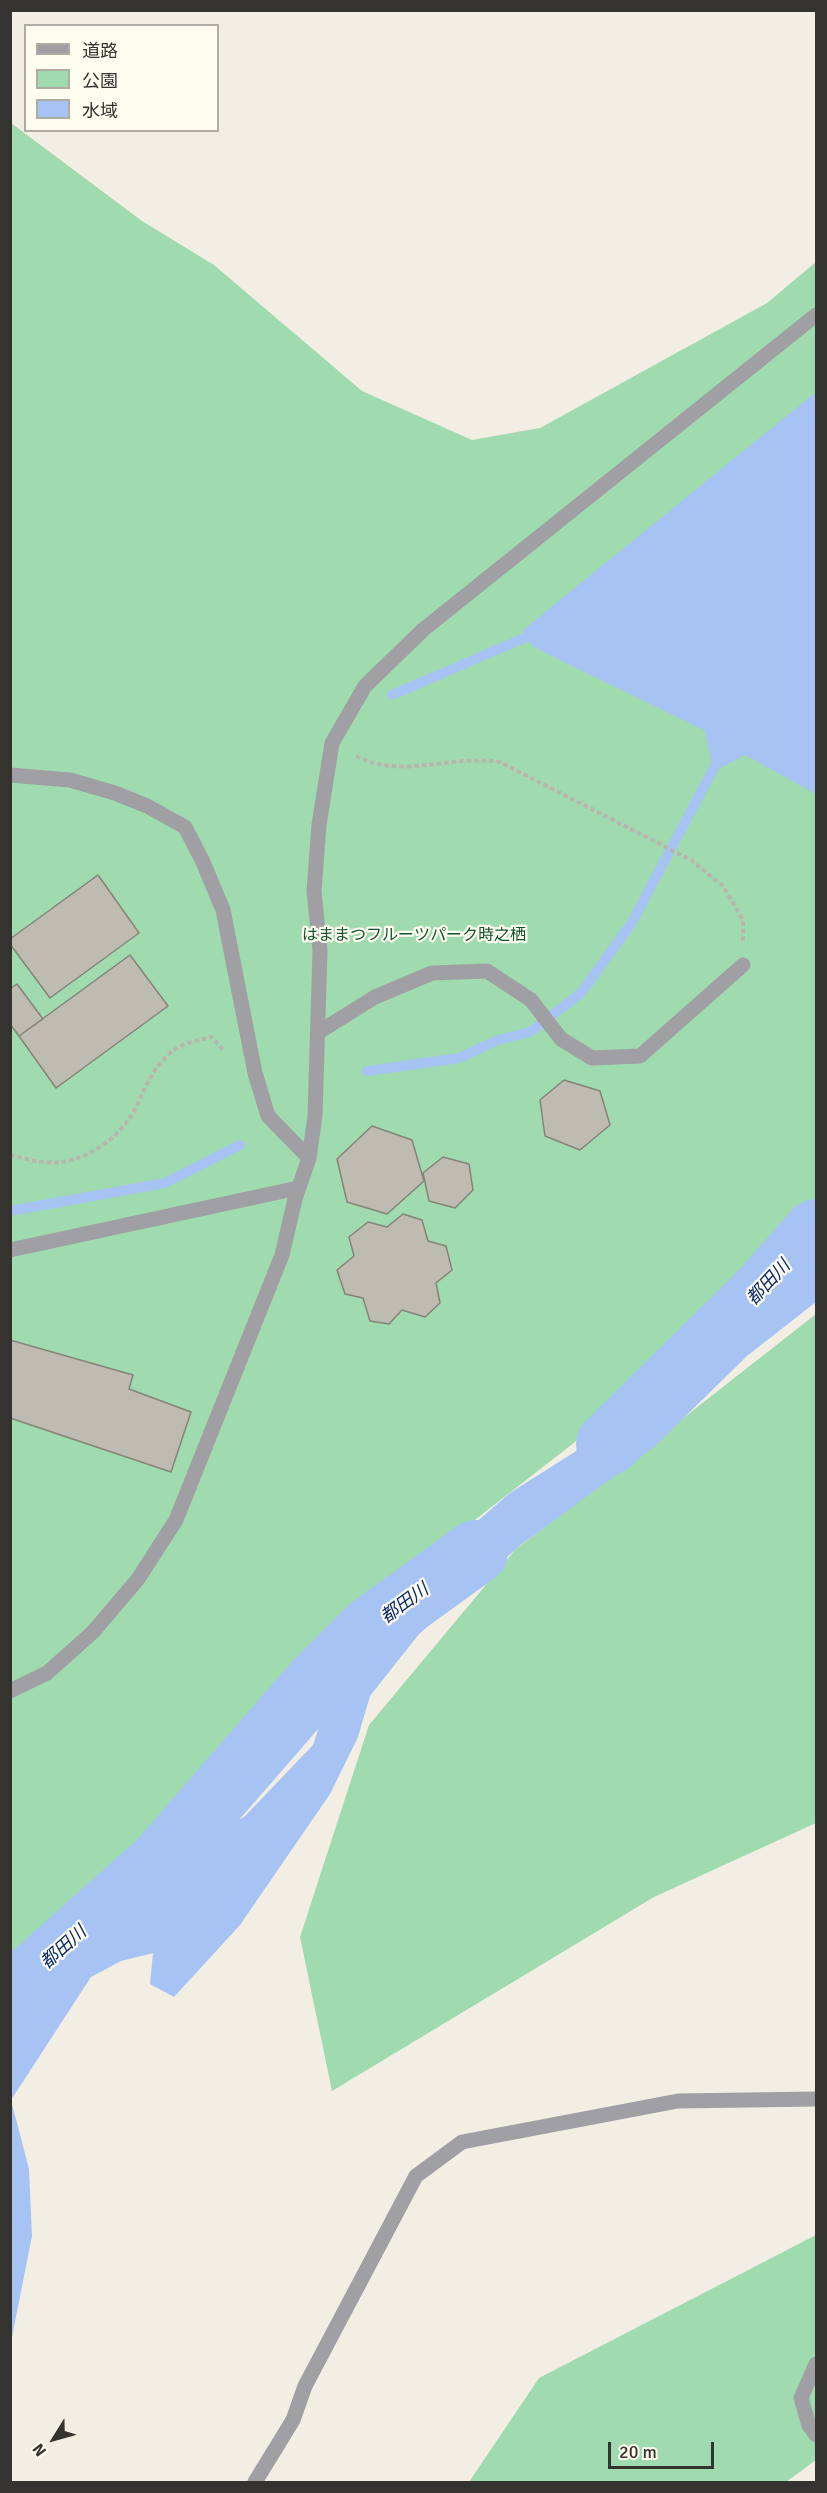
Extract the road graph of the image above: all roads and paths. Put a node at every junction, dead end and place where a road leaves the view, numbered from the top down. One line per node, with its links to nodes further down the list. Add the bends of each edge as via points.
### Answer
1 (816, 315): 2 (street, via 423,629 365,687)
2 (332, 743): 4 (path, via 371,764 394,768 478,758 500,762 691,860 723,886 743,920); 5 (street, via 319,825 314,891 320,951)
3 (10, 775): 8 (street, via 70,780 116,793 185,827 224,910 255,1073 268,1116)
4 (743, 965): 5 (street, via 640,1056 592,1058 561,1039 531,1000 487,971 432,973 375,997)
5 (319, 1032): 8 (street)
6 (227, 1055): 7 (path, via 212,1037 189,1042 170,1053 148,1080 126,1125 103,1146 74,1158 44,1162)
7 (10, 1155)
8 (309, 1158): 9 (street)
9 (298, 1188): 10 (street); 11 (street, via 282,1255 176,1520 138,1579 93,1632 46,1673)
10 (10, 1250)
11 (10, 1691)
12 (816, 2099): 15 (street, via 678,2101 462,2142 416,2176 305,2386 293,2420)
13 (816, 2364): 14 (street, via 801,2398)
14 (816, 2435)
15 (255, 2482)

